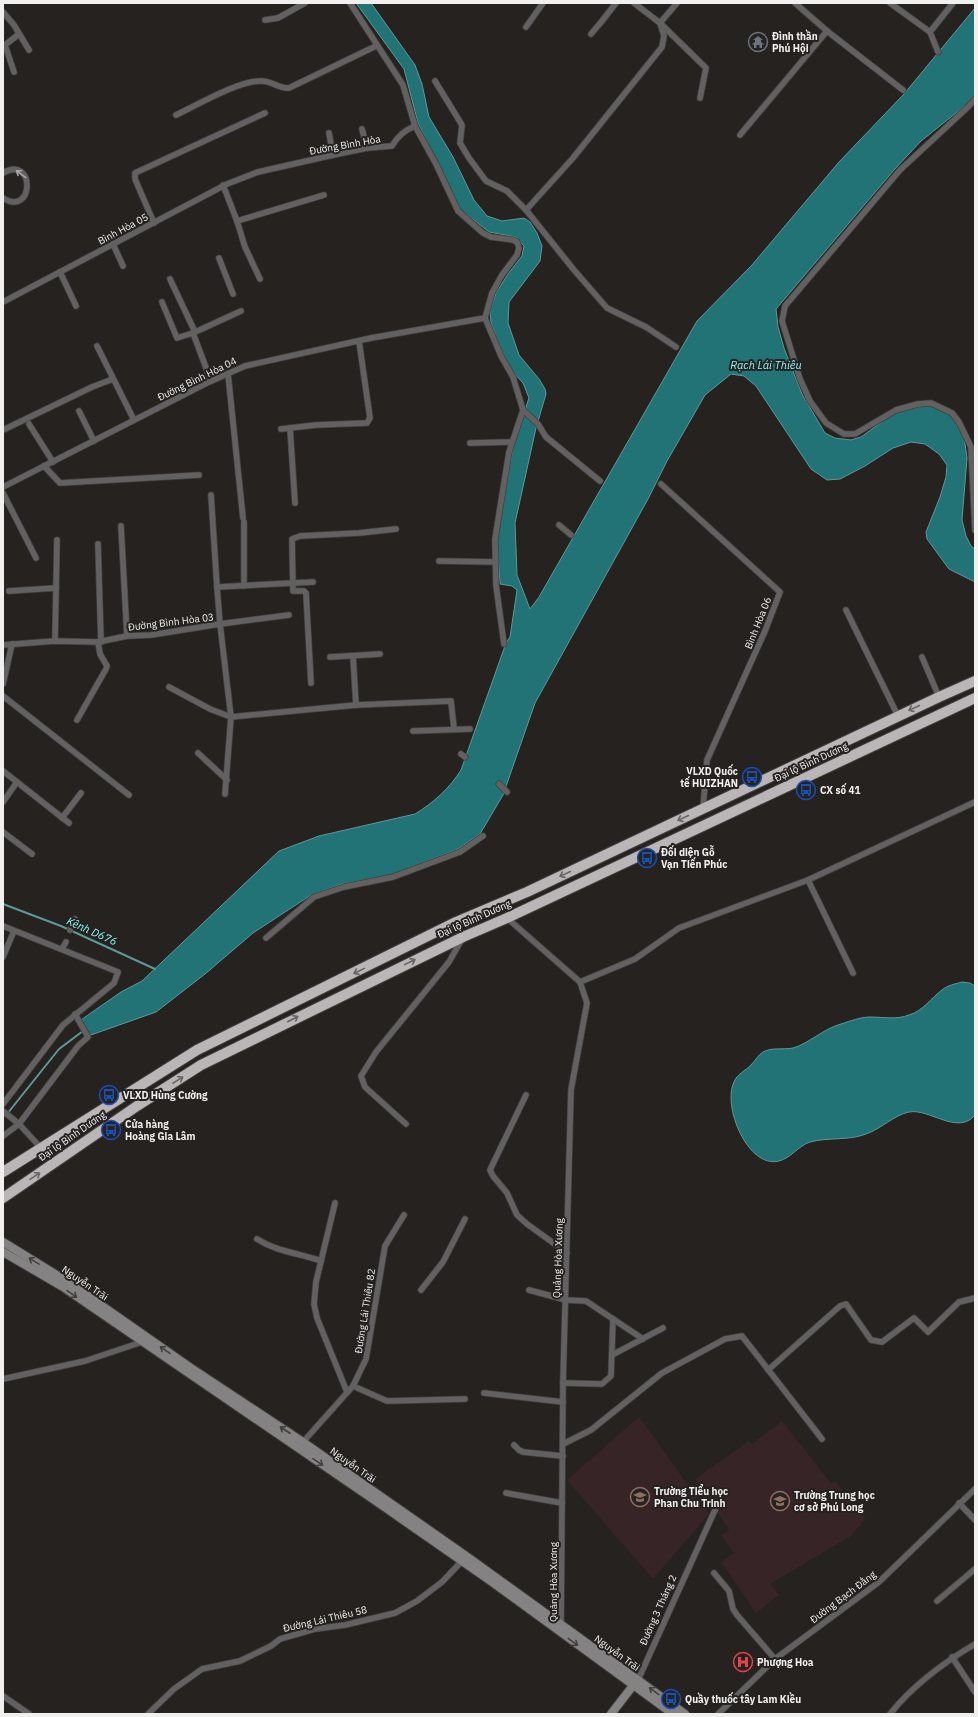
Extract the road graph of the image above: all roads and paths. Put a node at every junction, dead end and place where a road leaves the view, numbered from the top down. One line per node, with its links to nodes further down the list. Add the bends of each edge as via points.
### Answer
1 (305, 3): 11 (street, via 278,18)
2 (350, 3): 18 (street)
3 (543, 3): 13 (street)
4 (616, 3): 17 (street)
5 (634, 3): 12 (street)
6 (677, 3): 12 (street)
7 (795, 3): 14 (street)
8 (890, 3): 15 (street)
9 (953, 3): 15 (street)
10 (3, 12): 16 (street)
11 (265, 20)
12 (660, 23): 24 (street, via 706,68); 39 (street, via 664,36 662,47 573,158)
13 (526, 27)
14 (827, 31): 23 (street); 31 (street)
15 (930, 32): 20 (street)
16 (19, 34): 19 (street); 21 (street, via 5,45)
17 (590, 34)
18 (376, 46): 27 (street, via 290,88 262,80 243,83); 28 (street, via 403,85)
19 (29, 50)
20 (938, 52)
21 (14, 72)
22 (435, 81): 39 (street, via 462,125 460,143 469,158 486,180 507,191)
23 (903, 90)
24 (700, 98)
25 (975, 99): 83 (street, via 900,170 785,306 782,321 800,379 810,401 826,423 844,434 855,434 896,410 918,404 931,403 952,413 970,447)
26 (265, 113): 41 (street, via 135,173 135,179)
27 (176, 115)
28 (415, 126): 32 (street, Đường Bình Hòa, via 399,136 390,147); 53 (street, via 433,157 458,211 483,233 491,237 513,240 518,245 517,255 492,293)
29 (362, 129): 32 (street)
30 (329, 133): 33 (street)
31 (740, 135)
32 (367, 148): 33 (street, Đường Bình Hòa)
33 (333, 155): 35 (street, Đường Bình Hòa)
34 (3, 173): 38 (street, one-way to 34, via 9,201 18,200 25,195 28,186 20,171 11,170)
35 (252, 174): 36 (street, Bình Hòa 05)
36 (222, 186): 40 (street); 41 (street, Bình Hòa 05)
37 (324, 195): 40 (street)
38 (3, 198)
39 (526, 210): 57 (street, via 607,308 646,327)
40 (237, 221): 46 (street, via 245,247)
41 (154, 223): 42 (street, Bình Hòa 05)
42 (114, 244): 44 (street); 45 (street, Bình Hòa 05)
43 (219, 258): 48 (street)
44 (123, 266)
45 (60, 272): 49 (street, Bình Hòa 05); 51 (street)
46 (260, 278)
47 (170, 279): 54 (street)
48 (233, 294)
49 (3, 302)
50 (162, 302): 54 (street, via 177,338)
51 (76, 306)
52 (241, 311): 54 (street)
53 (485, 318): 55 (street, Đường Bình Hòa 04); 61 (street, via 513,377)
54 (194, 332): 60 (street)
55 (359, 341): 58 (street, Đường Bình Hòa 04, via 245,366); 65 (street, via 370,418 367,423)
56 (97, 346): 59 (street)
57 (676, 347)
58 (228, 374): 60 (street, Đường Bình Hòa 04); 92 (street, via 244,520)
59 (113, 379): 63 (street); 67 (street)
60 (211, 381): 63 (street, Đường Bình Hòa 04)
61 (523, 410): 69 (street); 74 (street, via 538,424 546,437)
62 (79, 411): 68 (street)
63 (134, 420): 68 (street, Đường Bình Hòa 04)
64 (29, 424): 71 (street)
65 (290, 428): 66 (street); 79 (street)
66 (281, 429)
67 (3, 430)
68 (94, 441): 71 (street, Đường Bình Hòa 04)
69 (511, 442): 70 (street); 89 (street, via 495,539)
70 (470, 443)
71 (53, 462): 72 (street, Đường Bình Hòa 04)
72 (44, 466): 73 (street, via 60,483); 75 (street, Đường Bình Hòa 04)
73 (199, 475)
74 (600, 481)
75 (4, 485)
76 (662, 486): 137 (street, Bình Hòa 06, via 780,592 707,760)
77 (3, 493): 87 (street)
78 (211, 495): 93 (street)
79 (296, 503)
80 (559, 525): 84 (street)
81 (121, 526): 99 (street)
82 (396, 529): 91 (street, via 295,538 292,541)
83 (975, 530)
84 (570, 535)
85 (57, 540): 94 (street)
86 (98, 544): 101 (street)
87 (36, 558)
88 (439, 561): 89 (street)
89 (496, 562): 103 (street, via 496,585)
90 (312, 582): 91 (street)
91 (293, 583): 92 (street); 110 (street, via 294,591 306,593)
92 (244, 586): 93 (street)
93 (217, 587): 98 (street)
94 (56, 588): 95 (street); 100 (street)
95 (9, 591)
96 (846, 610): 117 (street)
97 (289, 615): 98 (street)
98 (220, 624): 99 (street, Đường Bình Hòa 03); 118 (street, Đường Bình Hòa 03)
99 (127, 636): 101 (street, Đường Bình Hòa 03)
100 (55, 642): 101 (street, Đường Bình Hòa 03); 102 (street, Đường Bình Hòa 03)
101 (99, 642): 119 (street, via 100,654 107,666)
102 (12, 644): 104 (street, Đường Bình Hòa 03); 111 (street)
103 (504, 644)
104 (3, 645)
105 (380, 654): 106 (street)
106 (353, 656): 107 (street); 116 (street)
107 (330, 657)
108 (922, 657): 114 (street)
109 (975, 681): 114 (highway, Đại lộ Bình Dương)
110 (311, 683)
111 (3, 684)
112 (169, 687): 118 (street)
113 (3, 696): 133 (street)
114 (939, 697): 117 (highway, Đại lộ Bình Dương, one-way to 117)
115 (975, 698): 125 (highway, Đại lộ Bình Dương)
116 (356, 705): 118 (street); 121 (street, via 451,700)
117 (898, 716): 123 (highway, Đại lộ Bình Dương)
118 (231, 717): 127 (street, Đường Bình Hòa 03)
119 (77, 720)
120 (470, 728): 121 (street)
121 (454, 729): 122 (street)
122 (413, 731)
123 (849, 739): 125 (highway); 134 (highway, Đại lộ Bình Dương)
124 (198, 753): 127 (street)
125 (856, 753): 138 (highway, Đại lộ Bình Dương)
126 (3, 771): 128 (street)
127 (227, 780): 132 (street, Đường Bình Hòa 03)
128 (17, 782): 135 (street); 139 (street)
129 (498, 784): 130 (street)
130 (508, 792)
131 (82, 793): 139 (street)
132 (225, 794)
133 (129, 795)
134 (722, 799): 137 (highway, Đại lộ Bình Dương); 138 (highway)
135 (3, 802)
136 (975, 802): 144 (street)
137 (703, 808): 147 (highway, Đại lộ Bình Dương, one-way to 147, via 527,892)
138 (729, 813): 145 (highway, Đại lộ Bình Dương)
139 (62, 818): 140 (street)
140 (69, 823)
141 (3, 832): 143 (street)
142 (483, 836): 152 (street, via 460,852 393,876 314,897)
143 (32, 854)
144 (808, 880): 156 (street); 157 (street, via 679,928 635,959)
145 (507, 918): 151 (highway, Đại lộ Bình Dương); 157 (street)
146 (75, 919): 149 (street)
147 (456, 922): 151 (highway); 165 (highway, Đại lộ Bình Dương, one-way to 165, via 197,1050)
148 (3, 926): 150 (street)
149 (70, 930)
150 (14, 931): 154 (street); 155 (street)
151 (463, 937): 163 (street, via 449,962 376,1052 361,1076 365,1087); 167 (highway, Đại lộ Bình Dương, one-way to 151, via 200,1065)
152 (266, 938)
153 (66, 942): 154 (street)
154 (62, 950): 158 (street, via 118,972 114,983)
155 (3, 957)
156 (853, 973)
157 (580, 982): 174 (street, Quảng Hòa Xương, via 587,1003 571,1090)
158 (75, 1014): 160 (street, via 54,1036); 162 (street, via 88,1037 78,1046)
159 (526, 1095): 174 (street, via 490,1170 508,1193 517,1215)
160 (3, 1104)
161 (3, 1111): 162 (street)
162 (19, 1124): 164 (street); 165 (street)
163 (406, 1124)
164 (3, 1136)
165 (41, 1148): 166 (highway, Đại lộ Bình Dương)
166 (3, 1172)
167 (3, 1198)
168 (335, 1203): 175 (street)
169 (404, 1215): 189 (street, Đường Lái Thiêu 82, via 386,1246 366,1359)
170 (465, 1219): 176 (street, via 443,1262)
171 (257, 1239): 175 (street, via 273,1248)
172 (3, 1242): 183 (main road, Nguyễn Trãi, one-way to 172, via 68,1282)
173 (3, 1252): 184 (main road, Nguyễn Trãi, one-way to 184, via 63,1287)
174 (567, 1253): 179 (street, Quảng Hòa Xương)
175 (321, 1261): 190 (street, via 314,1293 317,1318)
176 (422, 1290)
177 (529, 1290): 179 (street)
178 (975, 1298): 186 (street, via 959,1302 928,1332 914,1318 882,1342 871,1340 846,1304 840,1306)
179 (566, 1300): 180 (street, via 586,1302); 188 (street, Quảng Hòa Xương)
180 (612, 1319): 182 (street); 185 (street)
181 (663, 1328): 182 (street)
182 (643, 1339): 185 (street)
183 (151, 1340): 184 (street); 194 (main road, Nguyễn Trãi, one-way to 183)
184 (142, 1342): 187 (street, via 84,1361); 194 (main road, Nguyễn Trãi)
185 (612, 1356): 188 (street, via 611,1376 602,1384)
186 (768, 1370): 195 (street); 197 (street, via 742,1336 725,1339 662,1372 591,1430)
187 (3, 1379)
188 (563, 1383): 193 (street, Quảng Hòa Xương)
189 (353, 1386): 190 (street, Đường Lái Thiêu 82); 192 (street, via 387,1401)
190 (347, 1392): 196 (street, Đường Lái Thiêu 82)
191 (484, 1393): 193 (street)
192 (465, 1399)
193 (563, 1402): 197 (street, Quảng Hòa Xương)
194 (254, 1415): 196 (main road, Nguyễn Trãi, one-way to 194); 206 (main road, Nguyễn Trãi, one-way to 206)
195 (822, 1439)
196 (303, 1442): 206 (main road, Nguyễn Trãi)
197 (563, 1444): 199 (street, Quảng Hòa Xương)
198 (514, 1445): 199 (street, via 523,1452)
199 (563, 1456): 203 (street, Quảng Hòa Xương)
200 (975, 1489): 202 (street, Đường Bạch Đằng)
201 (506, 1493): 203 (street)
202 (959, 1503): 205 (street); 214 (street, Đường Bạch Đằng, via 879,1582)
203 (562, 1504): 211 (street, Quảng Hòa Xương)
204 (715, 1510): 215 (street, Đường 3 Tháng 2)
205 (975, 1520)
206 (426, 1532): 207 (main road, Nguyễn Trãi); 211 (main road, Nguyễn Trãi)
207 (462, 1561): 211 (main road, Nguyễn Trãi); 219 (street, Đường Lái Thiêu 58, via 442,1582 417,1601 394,1613 280,1639 240,1661 202,1669 174,1689)
208 (975, 1569): 210 (street)
209 (714, 1574): 214 (street, via 730,1593 734,1611)
210 (937, 1601)
211 (561, 1629): 215 (main road, Nguyễn Trãi)
212 (975, 1644): 213 (street)
213 (952, 1657): 216 (street); 224 (street, via 903,1697)
214 (775, 1659): 223 (street, Đường Bạch Đằng)
215 (635, 1683): 220 (main road, Đường 3 Tháng 2); 221 (main road, Nguyễn Trãi); 222 (main road, Nguyễn Trãi, one-way to 215)
216 (975, 1692)
217 (3, 1696): 218 (street)
218 (29, 1714)
219 (148, 1714)
220 (611, 1714)
221 (673, 1714)
222 (685, 1714)
223 (718, 1714)
224 (890, 1714)

